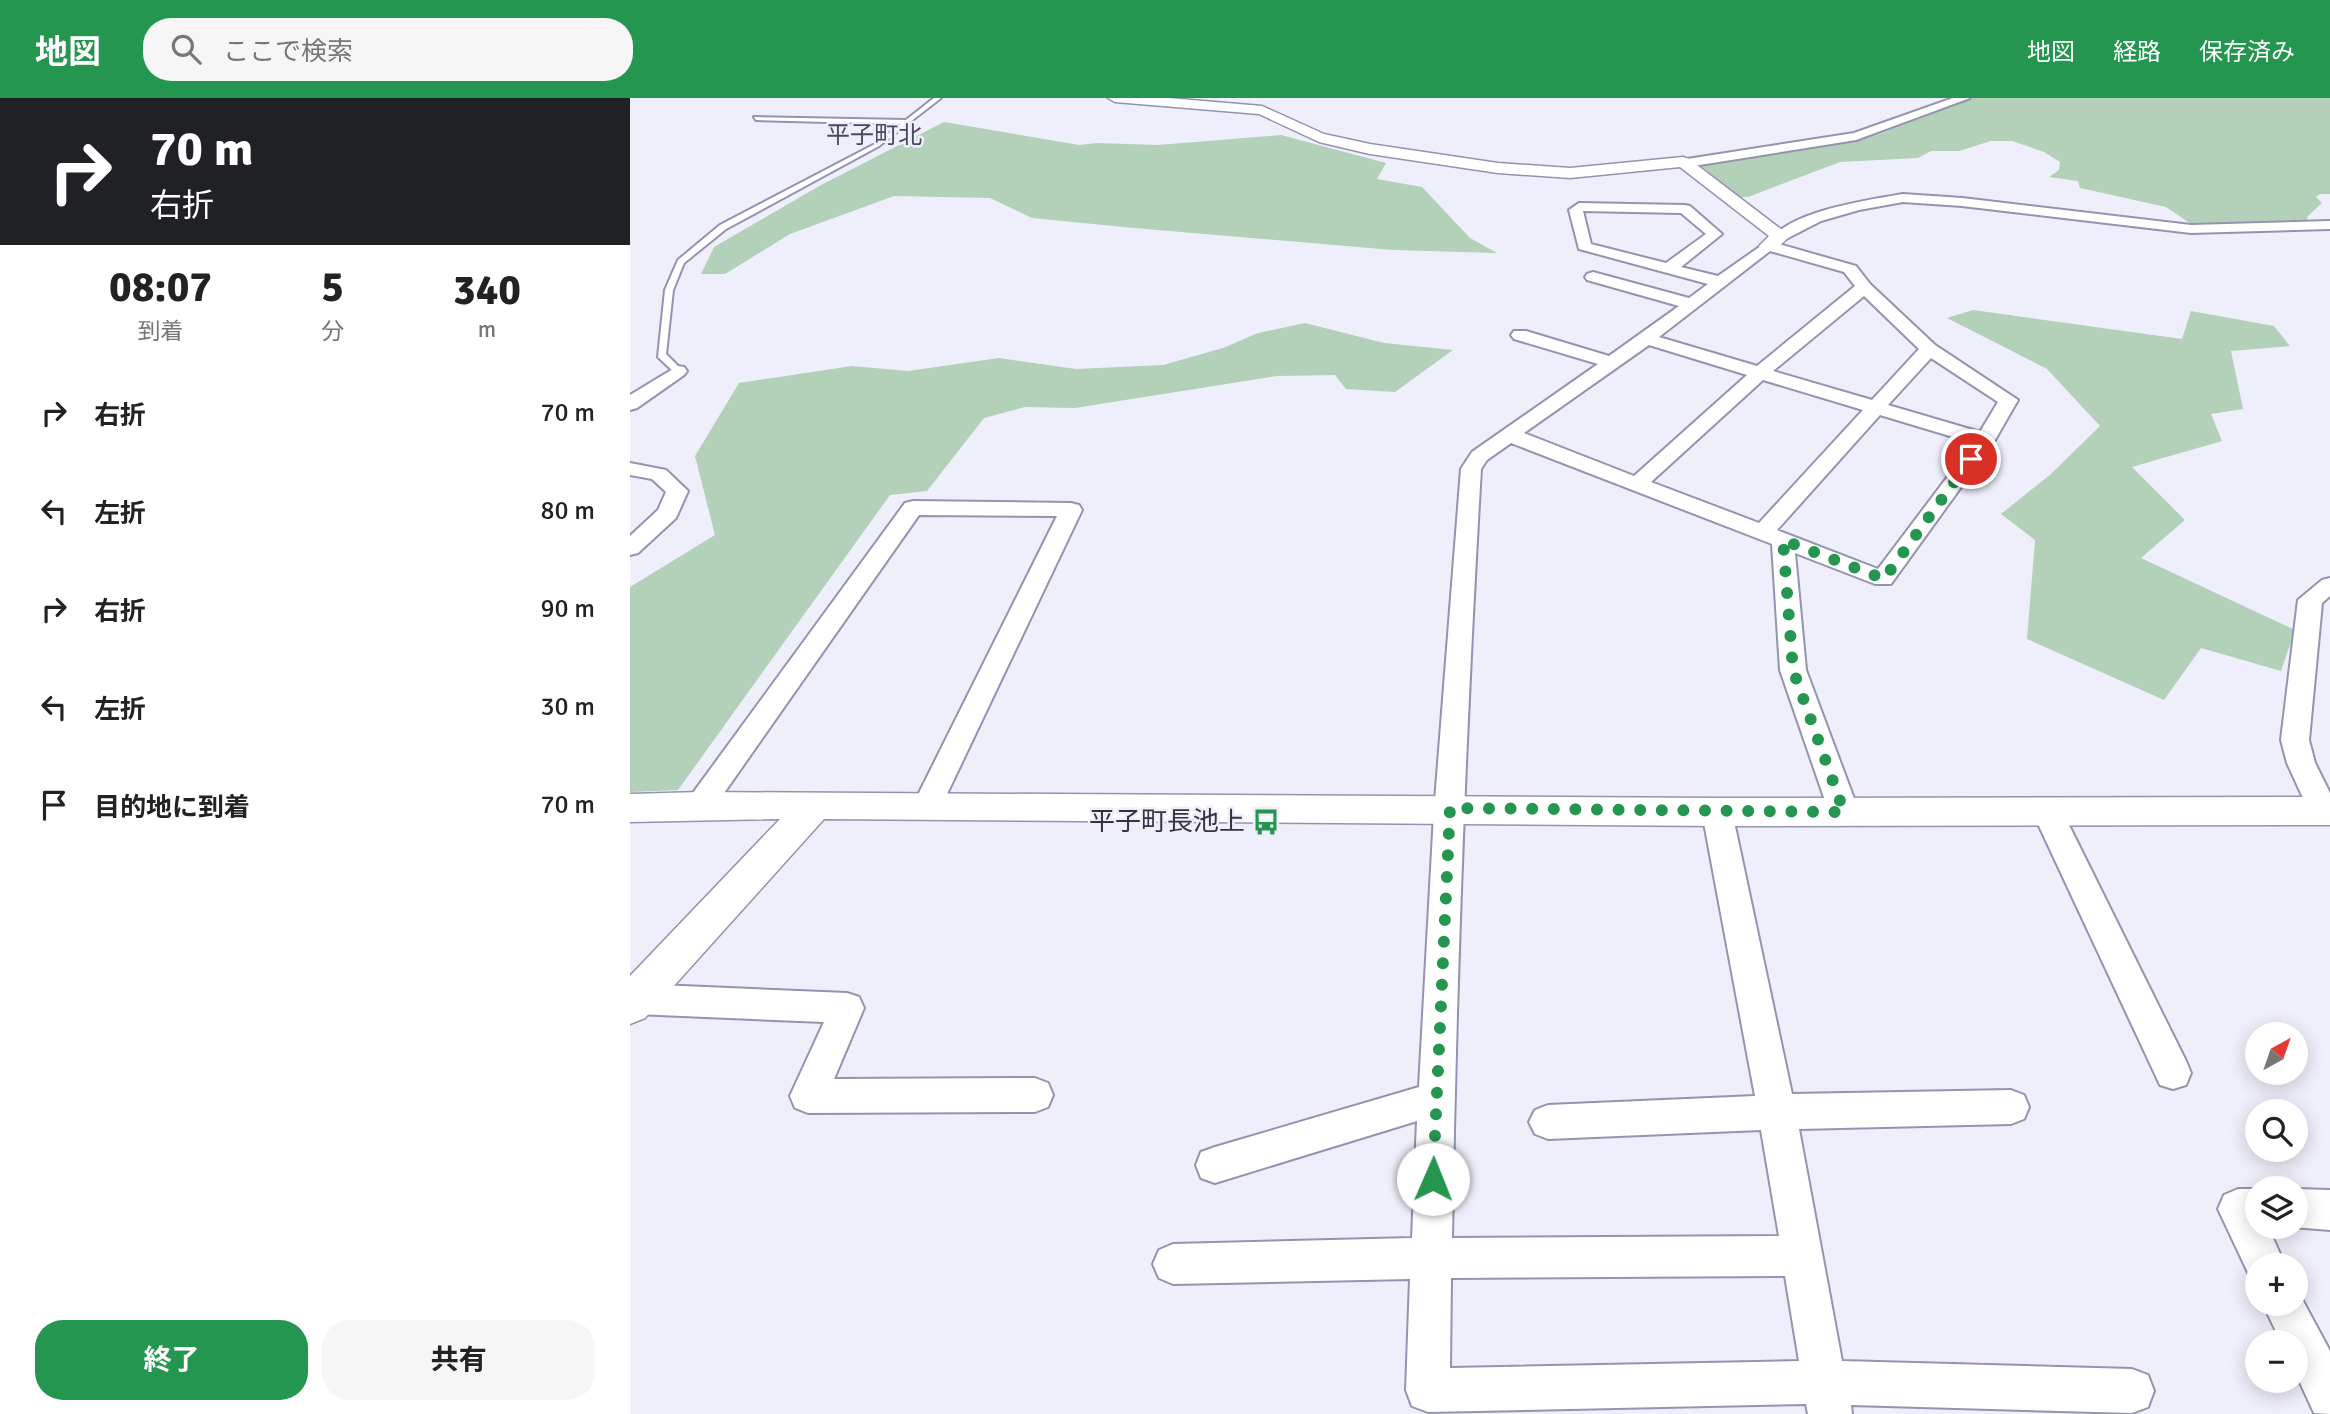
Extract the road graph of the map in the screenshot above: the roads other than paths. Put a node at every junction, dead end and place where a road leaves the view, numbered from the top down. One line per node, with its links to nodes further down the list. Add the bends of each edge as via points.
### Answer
1 (938, 98): 5 (lane)
2 (1115, 98): 6 (street, via 1262,110 1319,138 1497,168 1570,173)
3 (1964, 98): 6 (street, via 1857,136)
4 (756, 118): 5 (lane)
5 (909, 122): 18 (lane, via 877,145 723,228 681,262 669,290 661,355)
6 (1687, 163): 8 (street)
7 (2330, 225): 8 (street, via 2191,229 1903,198 1816,218)
8 (1775, 241): 11 (street); 12 (street, via 1850,269)
9 (1669, 269): 9 (street, via 1584,246 1576,210 1685,209 1715,234); 11 (street)
10 (1592, 277): 13 (street)
11 (1721, 282): 13 (street)
12 (1864, 287): 16 (street); 19 (street)
13 (1692, 303): 15 (street)
14 (1520, 335): 17 (street)
15 (1646, 339): 17 (street); 19 (street)
16 (1929, 349): 21 (street); 23 (street, via 2008,400)
17 (1612, 363): 22 (street)
18 (678, 371): 20 (street)
19 (1760, 373): 21 (street); 25 (street)
20 (630, 404)
21 (1878, 408): 23 (street); 26 (street)
22 (1510, 435): 25 (street); 33 (street, via 1479,456 1471,468)
23 (1985, 440): 26 (street, via 1884,579)
24 (630, 469): 27 (street, via 659,474 677,491 668,513)
25 (1637, 484): 26 (street)
26 (1772, 536): 37 (street, via 1793,670)
27 (630, 548)
28 (2330, 586): 35 (street, via 2310,600 2295,740 2301,763)
29 (700, 806): 30 (street); 31 (street); 32 (street, via 913,508 1071,510)
30 (630, 807)
31 (814, 807): 32 (street); 38 (street)
32 (927, 807): 33 (street)
33 (1450, 808): 36 (street); 41 (street)
34 (2047, 811): 35 (street); 37 (street); 39 (street)
35 (2327, 811)
36 (1717, 812): 37 (street); 43 (street)
37 (1844, 812)
38 (633, 1002): 40 (street, via 847,1008 808,1096)
39 (2173, 1073)
40 (1035, 1095)
41 (1435, 1099): 45 (street); 51 (street)
42 (2011, 1107): 43 (street)
43 (1777, 1112): 44 (street); 50 (street)
44 (1548, 1122)
45 (1215, 1165)
46 (2245, 1209): 49 (street, via 2238,1209)
47 (2308, 1209): 48 (street)
48 (2330, 1210)
49 (2245, 1224)
50 (1802, 1256): 51 (street); 56 (street)
51 (1431, 1258): 52 (street); 56 (street, via 1428,1390)
52 (1173, 1264)
53 (2290, 1316): 55 (street)
54 (2132, 1391): 56 (street)
55 (2330, 1397)
56 (1827, 1398)

